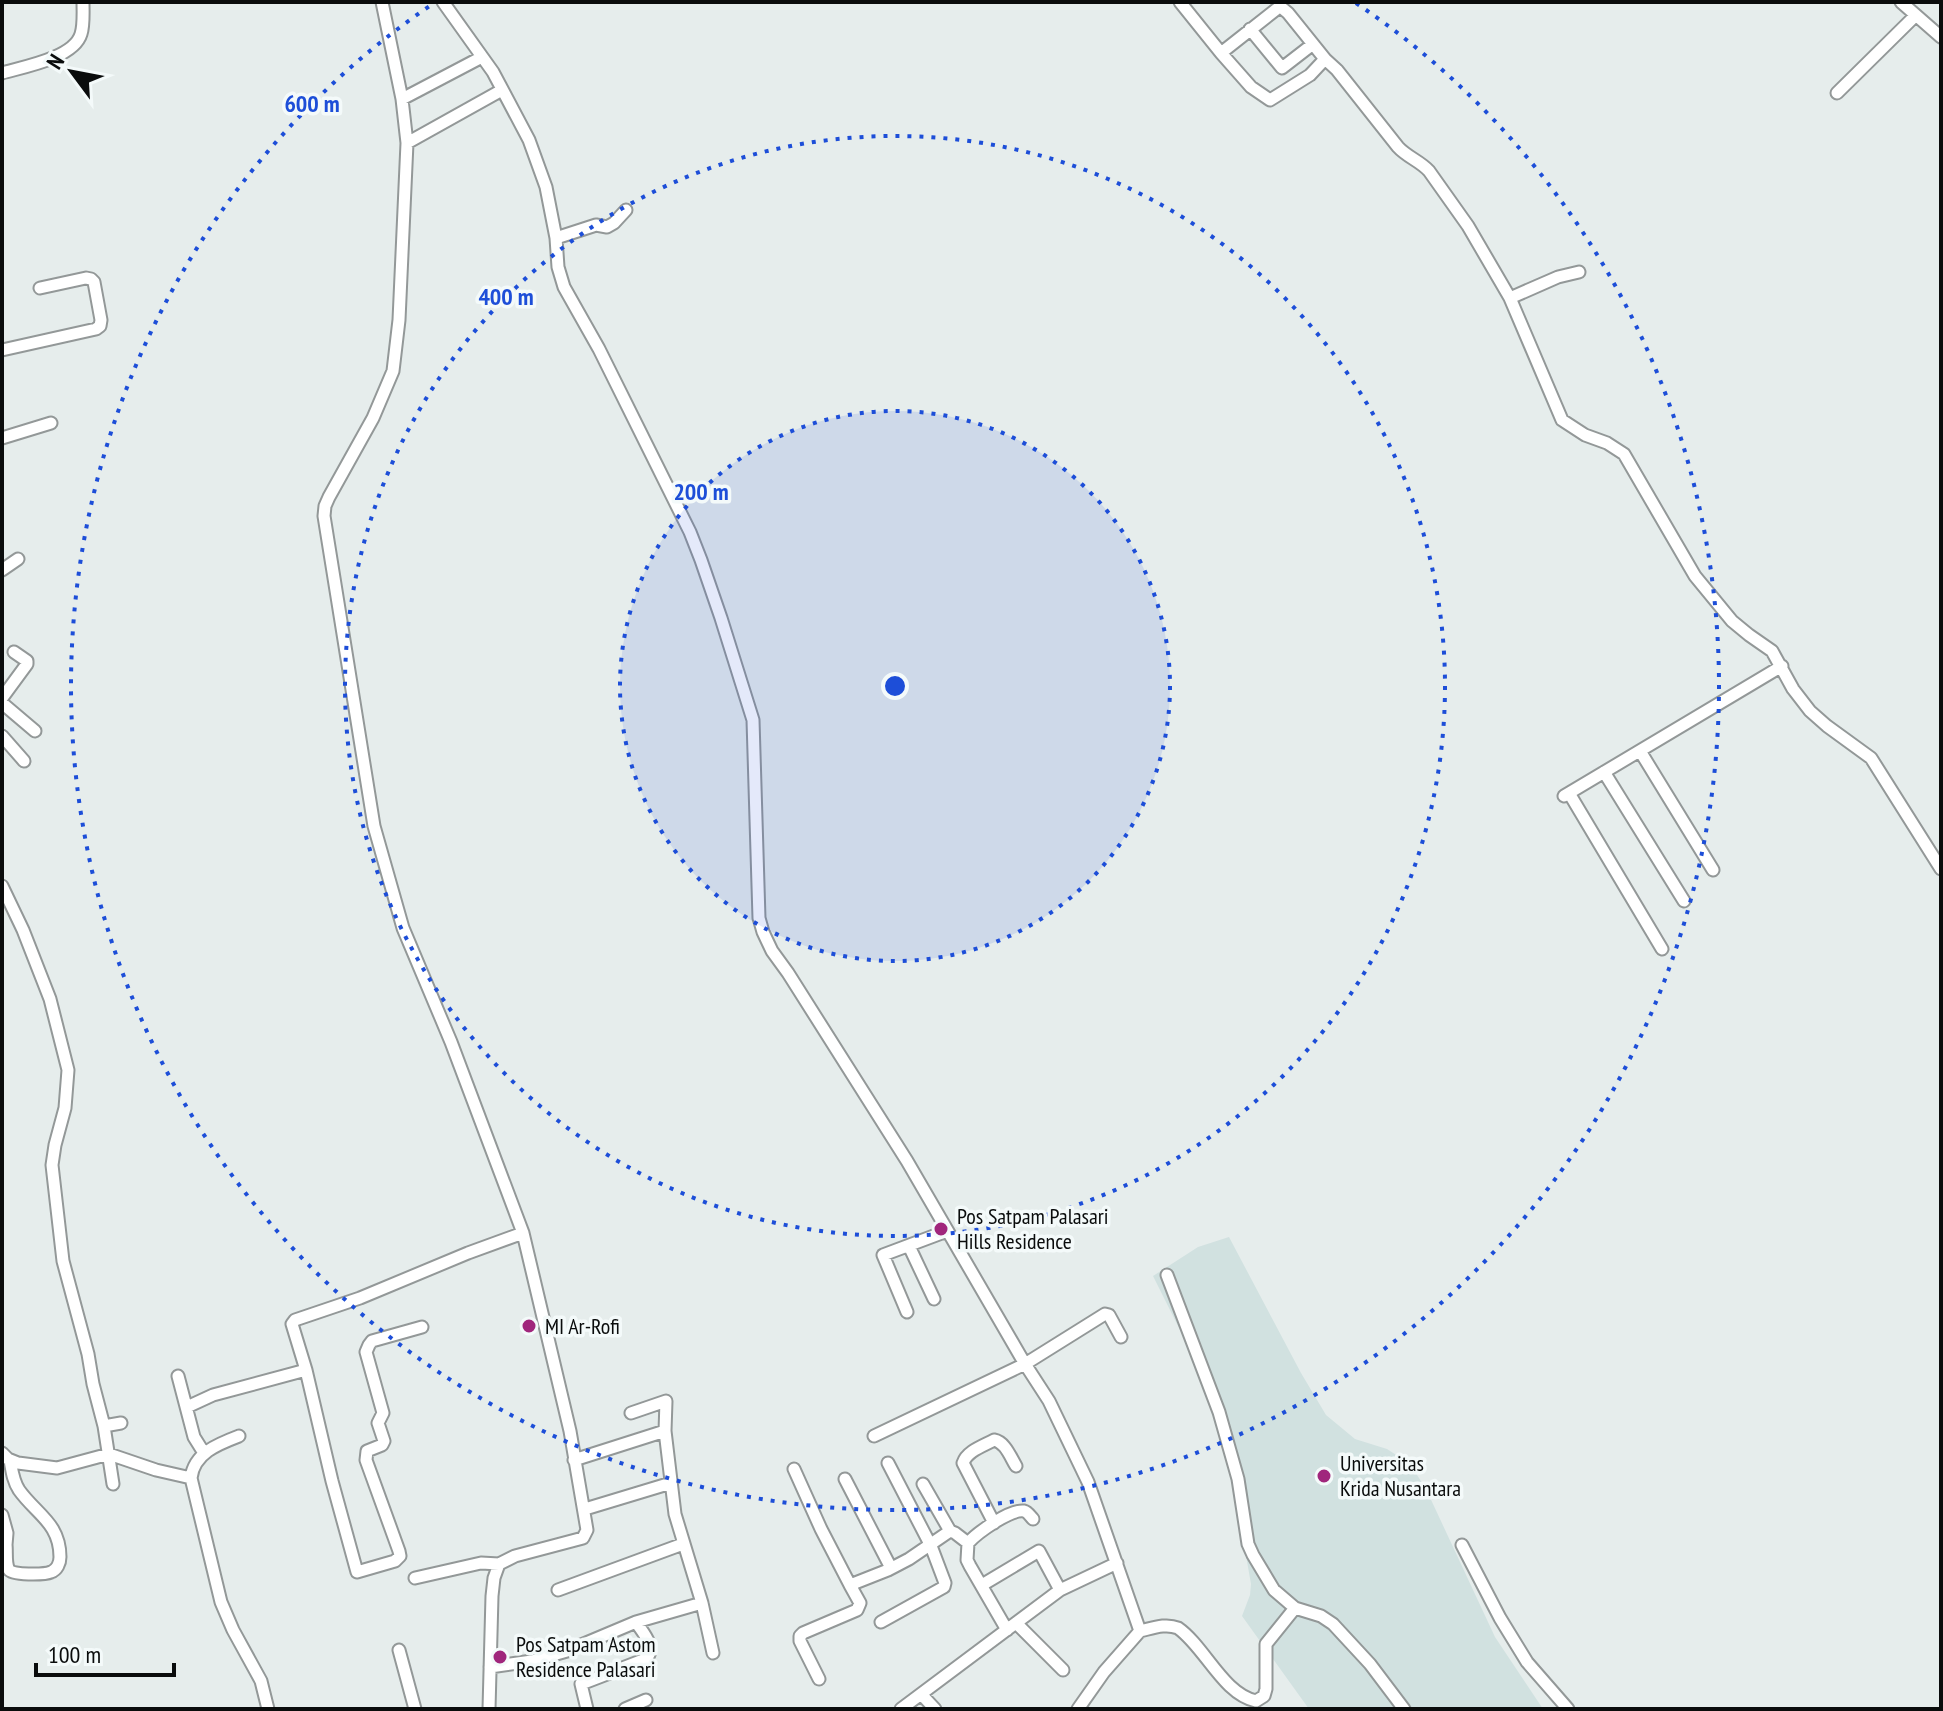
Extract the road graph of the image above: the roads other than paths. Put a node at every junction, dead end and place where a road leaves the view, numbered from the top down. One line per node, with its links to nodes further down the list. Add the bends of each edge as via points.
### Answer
1 (83, 2): 13 (street, via 82,33 71,48)
2 (382, 2): 16 (street)
3 (443, 2): 11 (street)
4 (1180, 2): 10 (street)
5 (1901, 2): 6 (street)
6 (1916, 15): 8 (street); 15 (street)
7 (1250, 29): 9 (street, via 1282,8); 9 (street, via 1282,68); 10 (street)
8 (1941, 37)
9 (1313, 44): 12 (street)
10 (1221, 53): 12 (street, via 1270,100)
11 (482, 57): 14 (street); 16 (street)
12 (1325, 59): 22 (street, via 1407,157 1429,171)
13 (2, 73)
14 (502, 90): 17 (street); 19 (street, via 534,152)
15 (1837, 93)
16 (402, 99): 17 (street)
17 (407, 143): 42 (street, via 393,371 324,516 380,850 403,928)
18 (626, 210): 19 (street, via 607,227 596,225)
19 (556, 238): 41 (street, via 564,287 690,532 753,720 763,932)
20 (1579, 272): 22 (street)
21 (40, 288): 23 (street, via 91,279 100,326)
22 (1510, 298): 29 (street, via 1562,420 1624,454 1695,576 1732,621 1772,651)
23 (2, 350)
24 (51, 423): 25 (street)
25 (2, 438)
26 (18, 559): 27 (street)
27 (2, 570)
28 (14, 652): 30 (street, via 27,664)
29 (1782, 666): 33 (street); 36 (street, via 1810,711 1871,758)
30 (2, 701): 31 (street)
31 (35, 731)
32 (2, 736): 34 (street)
33 (1640, 751): 35 (street); 37 (street)
34 (24, 761)
35 (1604, 772): 39 (street); 40 (street, via 1567,795)
36 (1941, 869)
37 (1713, 870)
38 (2, 886): 55 (street, via 50,999 68,1070 52,1165 63,1261)
39 (1684, 901)
40 (1662, 949)
41 (947, 1231): 43 (street); 49 (street)
42 (523, 1233): 50 (street, via 295,1320); 62 (street)
43 (909, 1246): 45 (street); 46 (street, via 883,1257)
44 (1167, 1275): 90 (street, via 1219,1412 1238,1479 1248,1544 1274,1590)
45 (934, 1299)
46 (907, 1312)
47 (422, 1327): 50 (street, via 372,1341 366,1352 383,1414 378,1423 384,1441 367,1451 366,1460 399,1551 395,1561 357,1572)
48 (1121, 1337): 49 (street, via 1105,1314)
49 (1025, 1364): 58 (street); 81 (street, via 1078,1459)
50 (306, 1370): 52 (street)
51 (178, 1376): 52 (street)
52 (187, 1407): 59 (street)
53 (631, 1413): 56 (street, via 666,1401)
54 (121, 1423): 55 (street)
55 (104, 1426): 60 (street)
56 (665, 1431): 62 (street); 68 (street)
57 (239, 1436): 59 (street)
58 (874, 1436)
59 (204, 1453): 66 (street)
60 (109, 1454): 61 (street, via 57,1468); 66 (street); 69 (street)
61 (10, 1459): 79 (street, via 19,1490 52,1525 60,1560 51,1572 12,1573)
62 (574, 1460): 71 (street)
63 (888, 1463): 80 (street)
64 (1016, 1466): 74 (street, via 997,1440 963,1461)
65 (794, 1469): 85 (street)
66 (191, 1478): 102 (street, via 221,1602 261,1681)
67 (845, 1479): 83 (street)
68 (671, 1483): 71 (street); 77 (street)
69 (113, 1484)
70 (923, 1484): 75 (street)
71 (585, 1509): 82 (street, via 583,1538)
72 (2, 1515): 79 (street)
73 (1033, 1519): 74 (street, via 1028,1512 1019,1512)
74 (994, 1523): 76 (street)
75 (950, 1531): 76 (street); 80 (street)
76 (968, 1543): 86 (street, via 967,1560)
77 (683, 1544): 87 (street); 89 (street)
78 (1462, 1545): 111 (street, via 1527,1662)
79 (4, 1546)
80 (931, 1546): 83 (street); 92 (street, via 944,1587)
81 (1117, 1563): 88 (street); 94 (street)
82 (499, 1564): 84 (street); 97 (street, via 492,1596)
83 (891, 1568): 85 (street)
84 (415, 1578)
85 (850, 1585): 99 (street, via 860,1603 857,1610 800,1636)
86 (982, 1585): 88 (street, via 1039,1551); 93 (street)
87 (558, 1590)
88 (1060, 1590): 93 (street)
89 (702, 1603): 91 (street); 96 (street)
90 (1295, 1608): 94 (street, via 1266,1644 1266,1689 1256,1701 1234,1689 1178,1628); 110 (street, via 1333,1624)
91 (636, 1622): 97 (street, via 567,1651); 105 (street, via 650,1655 581,1684)
92 (881, 1622)
93 (1012, 1626): 98 (street); 100 (street)
94 (1140, 1631): 109 (street)
95 (399, 1650): 103 (street)
96 (713, 1653)
97 (490, 1667): 104 (street)
98 (1063, 1670)
99 (819, 1679)
100 (921, 1694): 107 (street); 108 (street)
101 (646, 1700): 106 (street)
102 (268, 1709)
103 (415, 1709)
104 (489, 1709)
105 (587, 1709)
106 (625, 1709)
107 (901, 1709)
108 (935, 1709)
109 (1078, 1709)
110 (1404, 1709)
111 (1568, 1709)

